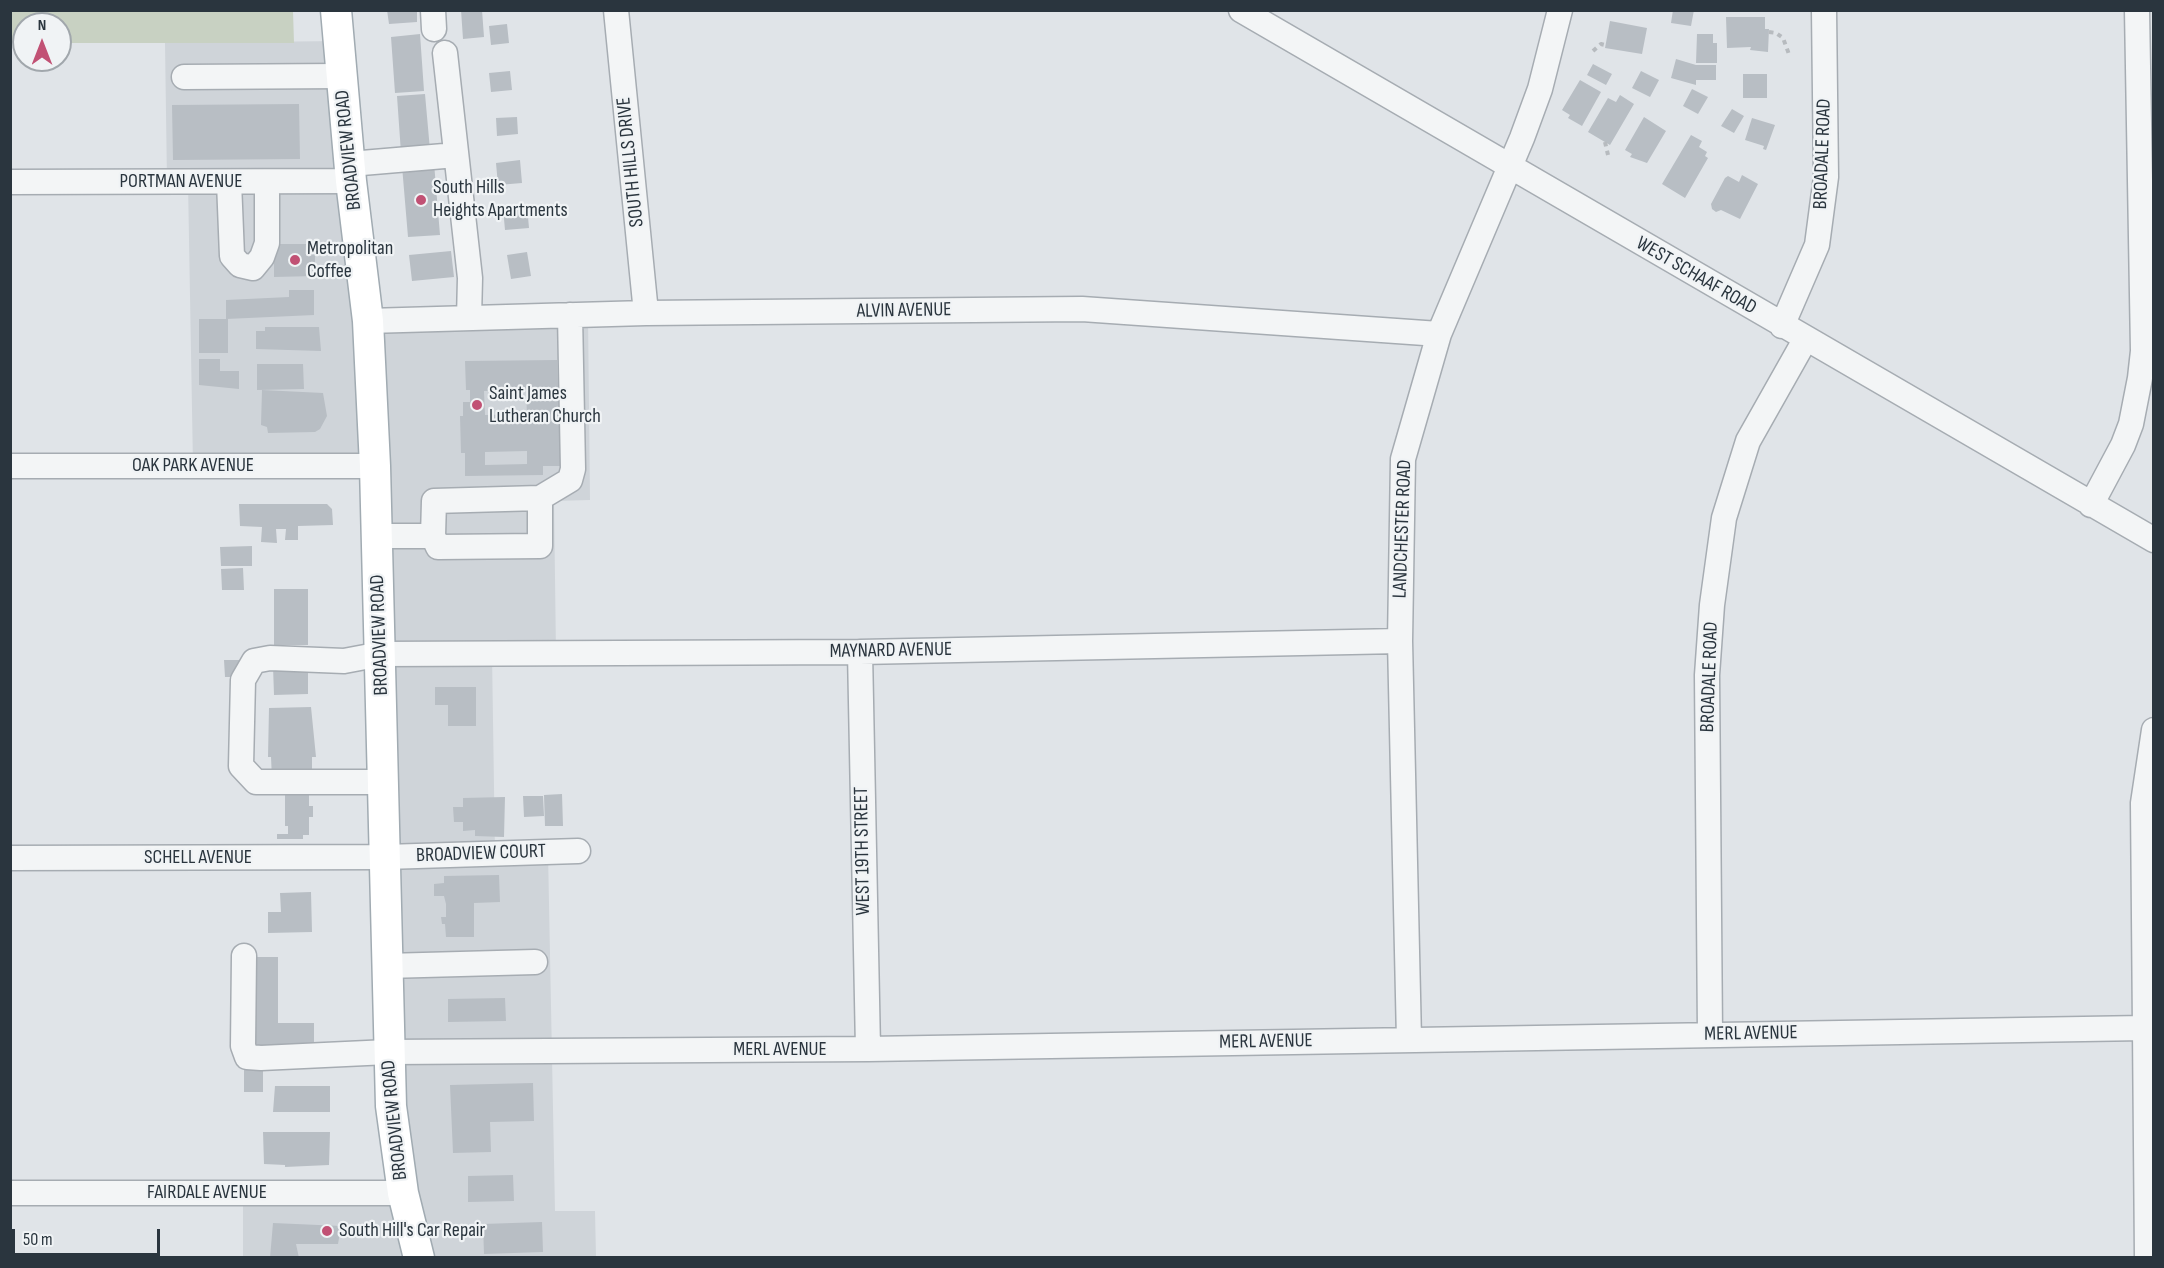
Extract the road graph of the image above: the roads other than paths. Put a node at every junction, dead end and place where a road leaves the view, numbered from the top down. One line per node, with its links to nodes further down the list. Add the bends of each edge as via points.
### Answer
1 (336, 10): 8 (main road, BROADVIEW ROAD)
2 (616, 10): 16 (street, SOUTH HILLS DRIVE)
3 (1240, 10): 11 (street, WEST SCHAAF ROAD)
4 (1560, 10): 11 (street, LANDCHESTER ROAD, via 1540,90)
5 (1824, 10): 20 (street, BROADALE ROAD, via 1826,177 1817,245)
6 (2137, 10): 26 (street, via 2143,351 2131,424)
7 (445, 53): 10 (street)
8 (342, 76): 9 (street); 12 (main road, BROADVIEW ROAD)
9 (184, 77)
10 (456, 155): 12 (street, PORTMAN AVENUE); 18 (street, via 470,278)
11 (1510, 168): 20 (street, WEST SCHAAF ROAD); 21 (street, LANDCHESTER ROAD)
12 (351, 172): 15 (street, PORTMAN AVENUE); 19 (main road, BROADVIEW ROAD)
13 (10, 182): 14 (street, PORTMAN AVENUE)
14 (229, 182): 15 (street, PORTMAN AVENUE); 15 (street, via 232,256 240,266 253,268 267,243)
15 (267, 182)
16 (646, 314): 17 (street, ALVIN AVENUE); 21 (street, ALVIN AVENUE, via 1082,309)
17 (570, 315): 18 (street, ALVIN AVENUE); 25 (street, via 573,469 567,484)
18 (469, 318): 19 (street, ALVIN AVENUE)
19 (368, 321): 24 (main road, BROADVIEW ROAD)
20 (1782, 326): 22 (street, WEST SCHAAF ROAD)
21 (1438, 334): 30 (street, LANDCHESTER ROAD, via 1403,459)
22 (1805, 340): 26 (street, WEST SCHAAF ROAD); 42 (street, BROADALE ROAD, via 1748,441 1724,518 1712,605 1707,675)
23 (10, 466): 24 (street, OAK PARK AVENUE)
24 (375, 466): 28 (main road, BROADVIEW ROAD)
25 (540, 498): 27 (street, via 434,501); 27 (street, via 540,546 438,547)
26 (2091, 505): 29 (street, WEST SCHAAF ROAD)
27 (433, 536): 28 (street)
28 (377, 537): 32 (main road, BROADVIEW ROAD)
29 (2154, 540)
30 (1400, 641): 31 (street, MAYNARD AVENUE); 43 (street, LANDCHESTER ROAD)
31 (860, 652): 32 (street, MAYNARD AVENUE); 44 (street, WEST 19TH STREET)
32 (381, 654): 34 (main road, BROADVIEW ROAD); 34 (street, MAYNARD AVENUE, via 344,661 254,661 243,680 241,766 256,782)
33 (2154, 730): 41 (street, via 2143,803)
34 (384, 782): 36 (main road, BROADVIEW ROAD)
35 (578, 851): 36 (street, BROADVIEW COURT)
36 (385, 857): 37 (street, SCHELL AVENUE); 40 (main road, BROADVIEW ROAD)
37 (10, 858)
38 (244, 956): 45 (street, MERL AVENUE, via 243,1046 247,1057)
39 (535, 962): 40 (street)
40 (386, 966): 45 (main road, BROADVIEW ROAD)
41 (2144, 1028): 42 (street, MERL AVENUE); 49 (street)
42 (1710, 1034): 43 (street, MERL AVENUE)
43 (1409, 1040): 44 (street, MERL AVENUE)
44 (868, 1049): 45 (street, MERL AVENUE)
45 (388, 1052): 47 (main road, BROADVIEW ROAD, via 390,1106)
46 (10, 1193): 47 (street, FAIRDALE AVENUE)
47 (403, 1193): 48 (main road, BROADVIEW ROAD)
48 (419, 1257)
49 (2147, 1257)

